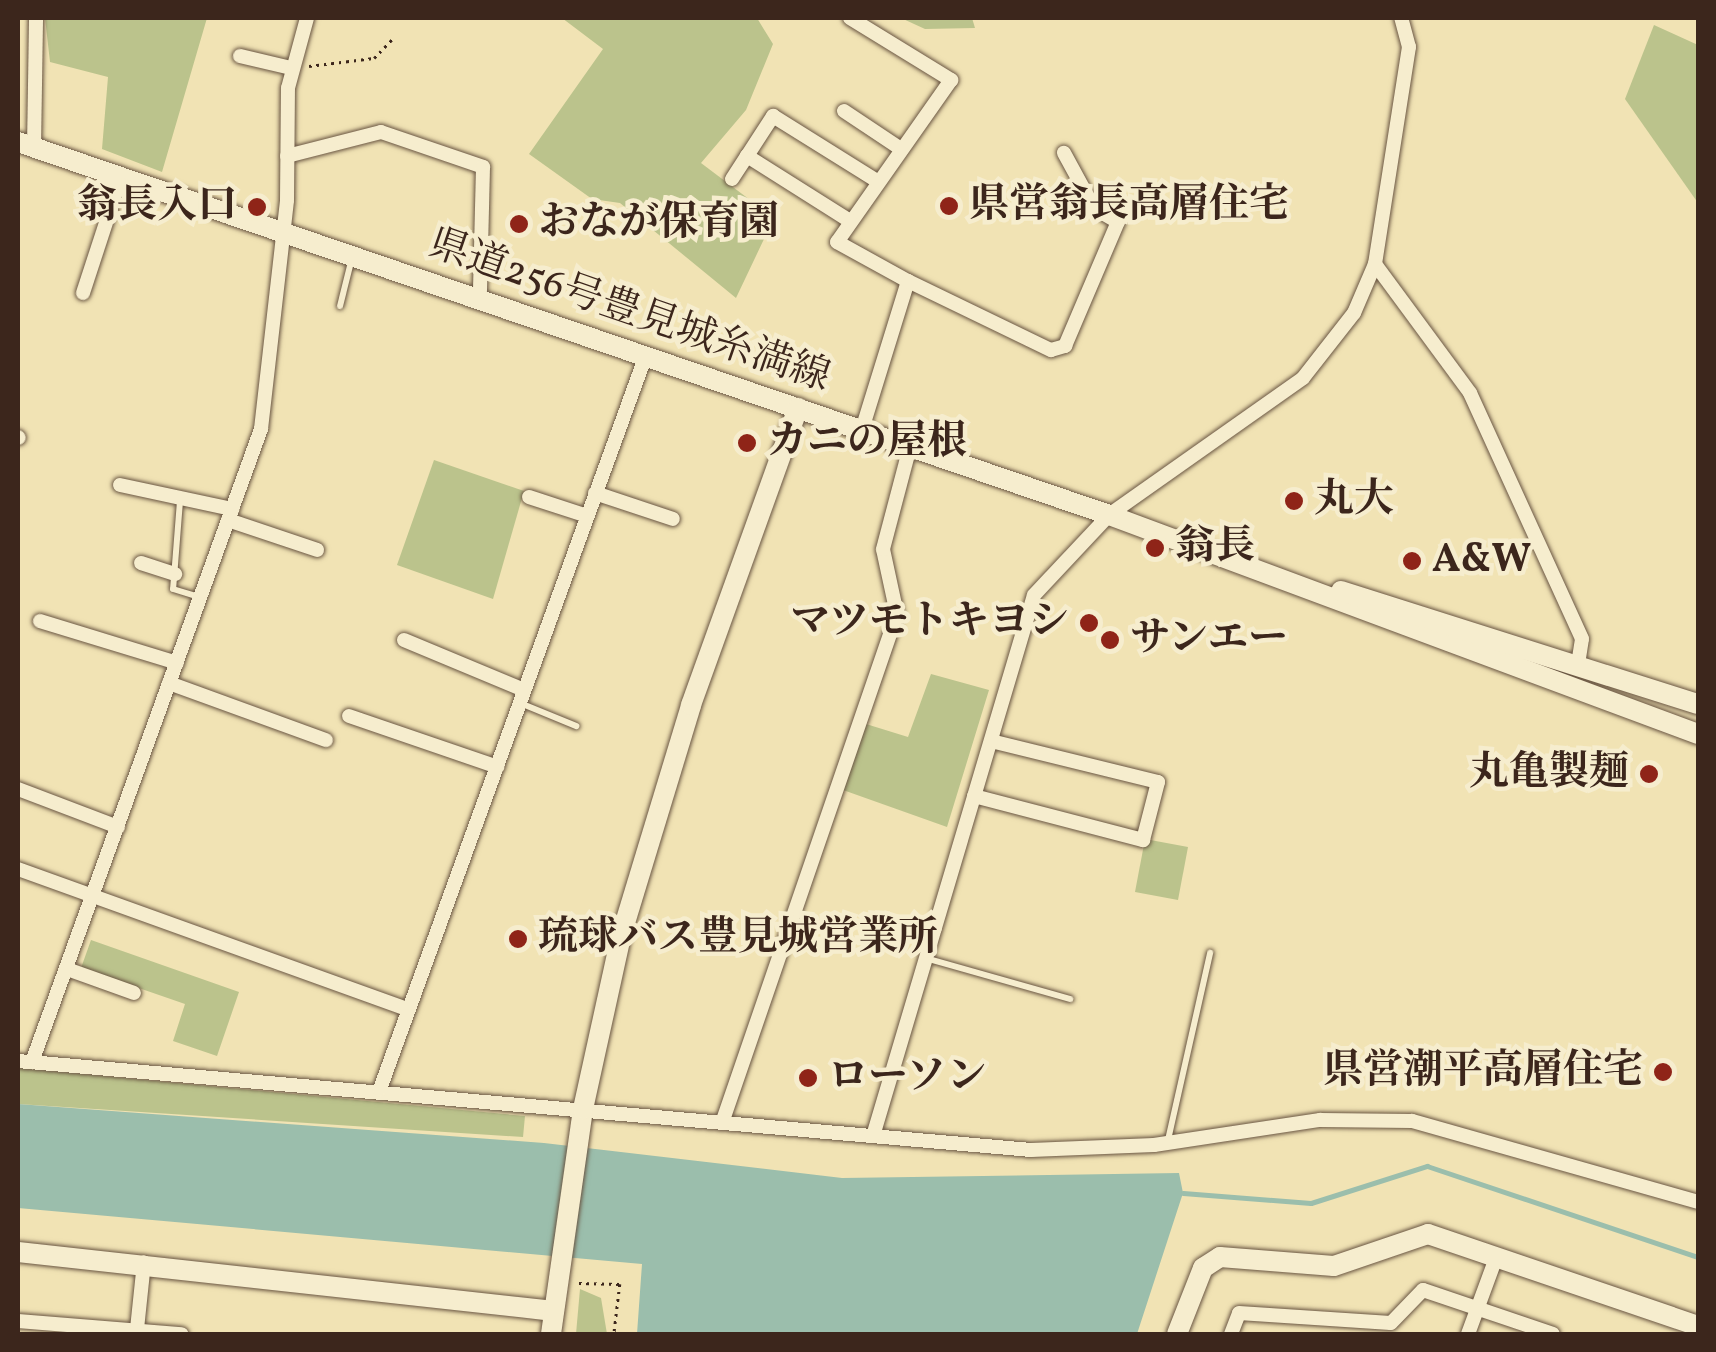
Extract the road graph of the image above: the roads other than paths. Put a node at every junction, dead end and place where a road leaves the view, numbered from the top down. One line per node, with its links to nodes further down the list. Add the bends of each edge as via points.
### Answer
1 (36, 18): 8 (street)
2 (306, 18): 6 (street)
3 (850, 18): 9 (street, via 951,80)
4 (1401, 18): 19 (street, via 1409,48)
5 (240, 56): 6 (street)
6 (292, 68): 11 (street)
7 (844, 111): 9 (street)
8 (26, 145): 13 (main road, 県道256号豊見城糸満線)
9 (901, 148): 15 (street)
10 (1064, 153): 20 (street, via 1094,208 1118,222 1061,350)
11 (287, 156): 17 (street); 22 (street, via 381,132 483,167)
12 (747, 156): 14 (street); 15 (street, via 773,116); 16 (street)
13 (121, 177): 17 (main road, 県道256号豊見城糸満線); 21 (street)
14 (732, 179)
15 (876, 182): 16 (street)
16 (850, 220): 20 (street, via 836,242 842,249)
17 (284, 232): 18 (main road, 県道256号豊見城糸満線); 32 (street, via 261,429)
18 (353, 254): 22 (main road, 県道256号豊見城糸満線); 23 (lane)
19 (1375, 264): 33 (street, via 1354,313 1303,378); 44 (street, via 1470,393 1582,640)
20 (908, 281): 26 (street)
21 (84, 293)
22 (480, 294): 24 (main road, 県道256号豊見城糸満線)
23 (340, 306)
24 (646, 355): 25 (main road, 県道256号豊見城糸満線); 29 (street)
25 (798, 408): 26 (main road, 県道256号豊見城糸満線); 67 (main road, via 644,853)
26 (862, 430): 27 (main road, 県道256号豊見城糸満線)
27 (910, 447): 33 (main road, 県道256号豊見城糸満線); 68 (street, via 883,548 897,614)
28 (120, 485): 31 (street)
29 (596, 493): 34 (street); 35 (street)
30 (529, 496): 34 (street)
31 (180, 501): 32 (street); 39 (lane)
32 (230, 514): 36 (street); 40 (street)
33 (1109, 515): 38 (main road, 県道256号豊見城糸満線); 52 (street, via 1034,595)
34 (587, 516): 46 (street)
35 (673, 519)
36 (316, 550)
37 (141, 563): 39 (street)
38 (1272, 572): 44 (main road, 県道256号豊見城糸満線); 50 (main road, 県道256号豊見城糸満線)
39 (176, 574): 40 (lane, via 173,589)
40 (200, 598): 43 (street)
41 (40, 621): 43 (street)
42 (404, 640): 46 (street)
43 (177, 663): 45 (street)
44 (1578, 663): 47 (main road, 県道256号豊見城糸満線)
45 (169, 683): 51 (street); 56 (street)
46 (522, 696): 49 (lane); 53 (street)
47 (1698, 704)
48 (349, 716): 53 (street)
49 (576, 726)
50 (1698, 734)
51 (326, 740)
52 (990, 741): 55 (street); 55 (street, via 1158,782 1143,840)
53 (498, 766): 64 (street)
54 (18, 789): 56 (street)
55 (974, 796): 60 (street)
56 (118, 827): 58 (street)
57 (18, 869): 58 (street)
58 (94, 896): 61 (street); 64 (street)
59 (1210, 953): 70 (lane)
60 (924, 958): 63 (lane); 69 (street)
61 (66, 970): 62 (street); 65 (street)
62 (134, 993)
63 (1070, 999)
64 (408, 1009): 66 (street)
65 (25, 1061): 66 (street)
66 (380, 1088): 67 (street)
67 (583, 1110): 68 (street); 76 (main road)
68 (722, 1123): 69 (street)
69 (873, 1136): 70 (street, via 1031,1150)
70 (1168, 1142): 71 (street, via 1320,1120 1412,1121)
71 (1698, 1202)
72 (18, 1252): 74 (main road)
73 (1498, 1255): 75 (street); 79 (main road); 85 (main road, via 1428,1234 1334,1266 1220,1256 1203,1268)
74 (144, 1262): 76 (main road); 80 (street)
75 (1478, 1309): 81 (street, via 1423,1290); 88 (street); 89 (street)
76 (554, 1311): 84 (main road)
77 (1316, 1317): 81 (street); 86 (street, via 1240,1313); 87 (street)
78 (18, 1321): 82 (street)
79 (1698, 1326)
80 (138, 1329): 82 (street); 83 (street)
81 (1389, 1329)
82 (94, 1331)
83 (181, 1334)
84 (551, 1334)
85 (1177, 1334)
86 (1231, 1334)
87 (1309, 1334)
88 (1468, 1334)
89 (1551, 1334)

